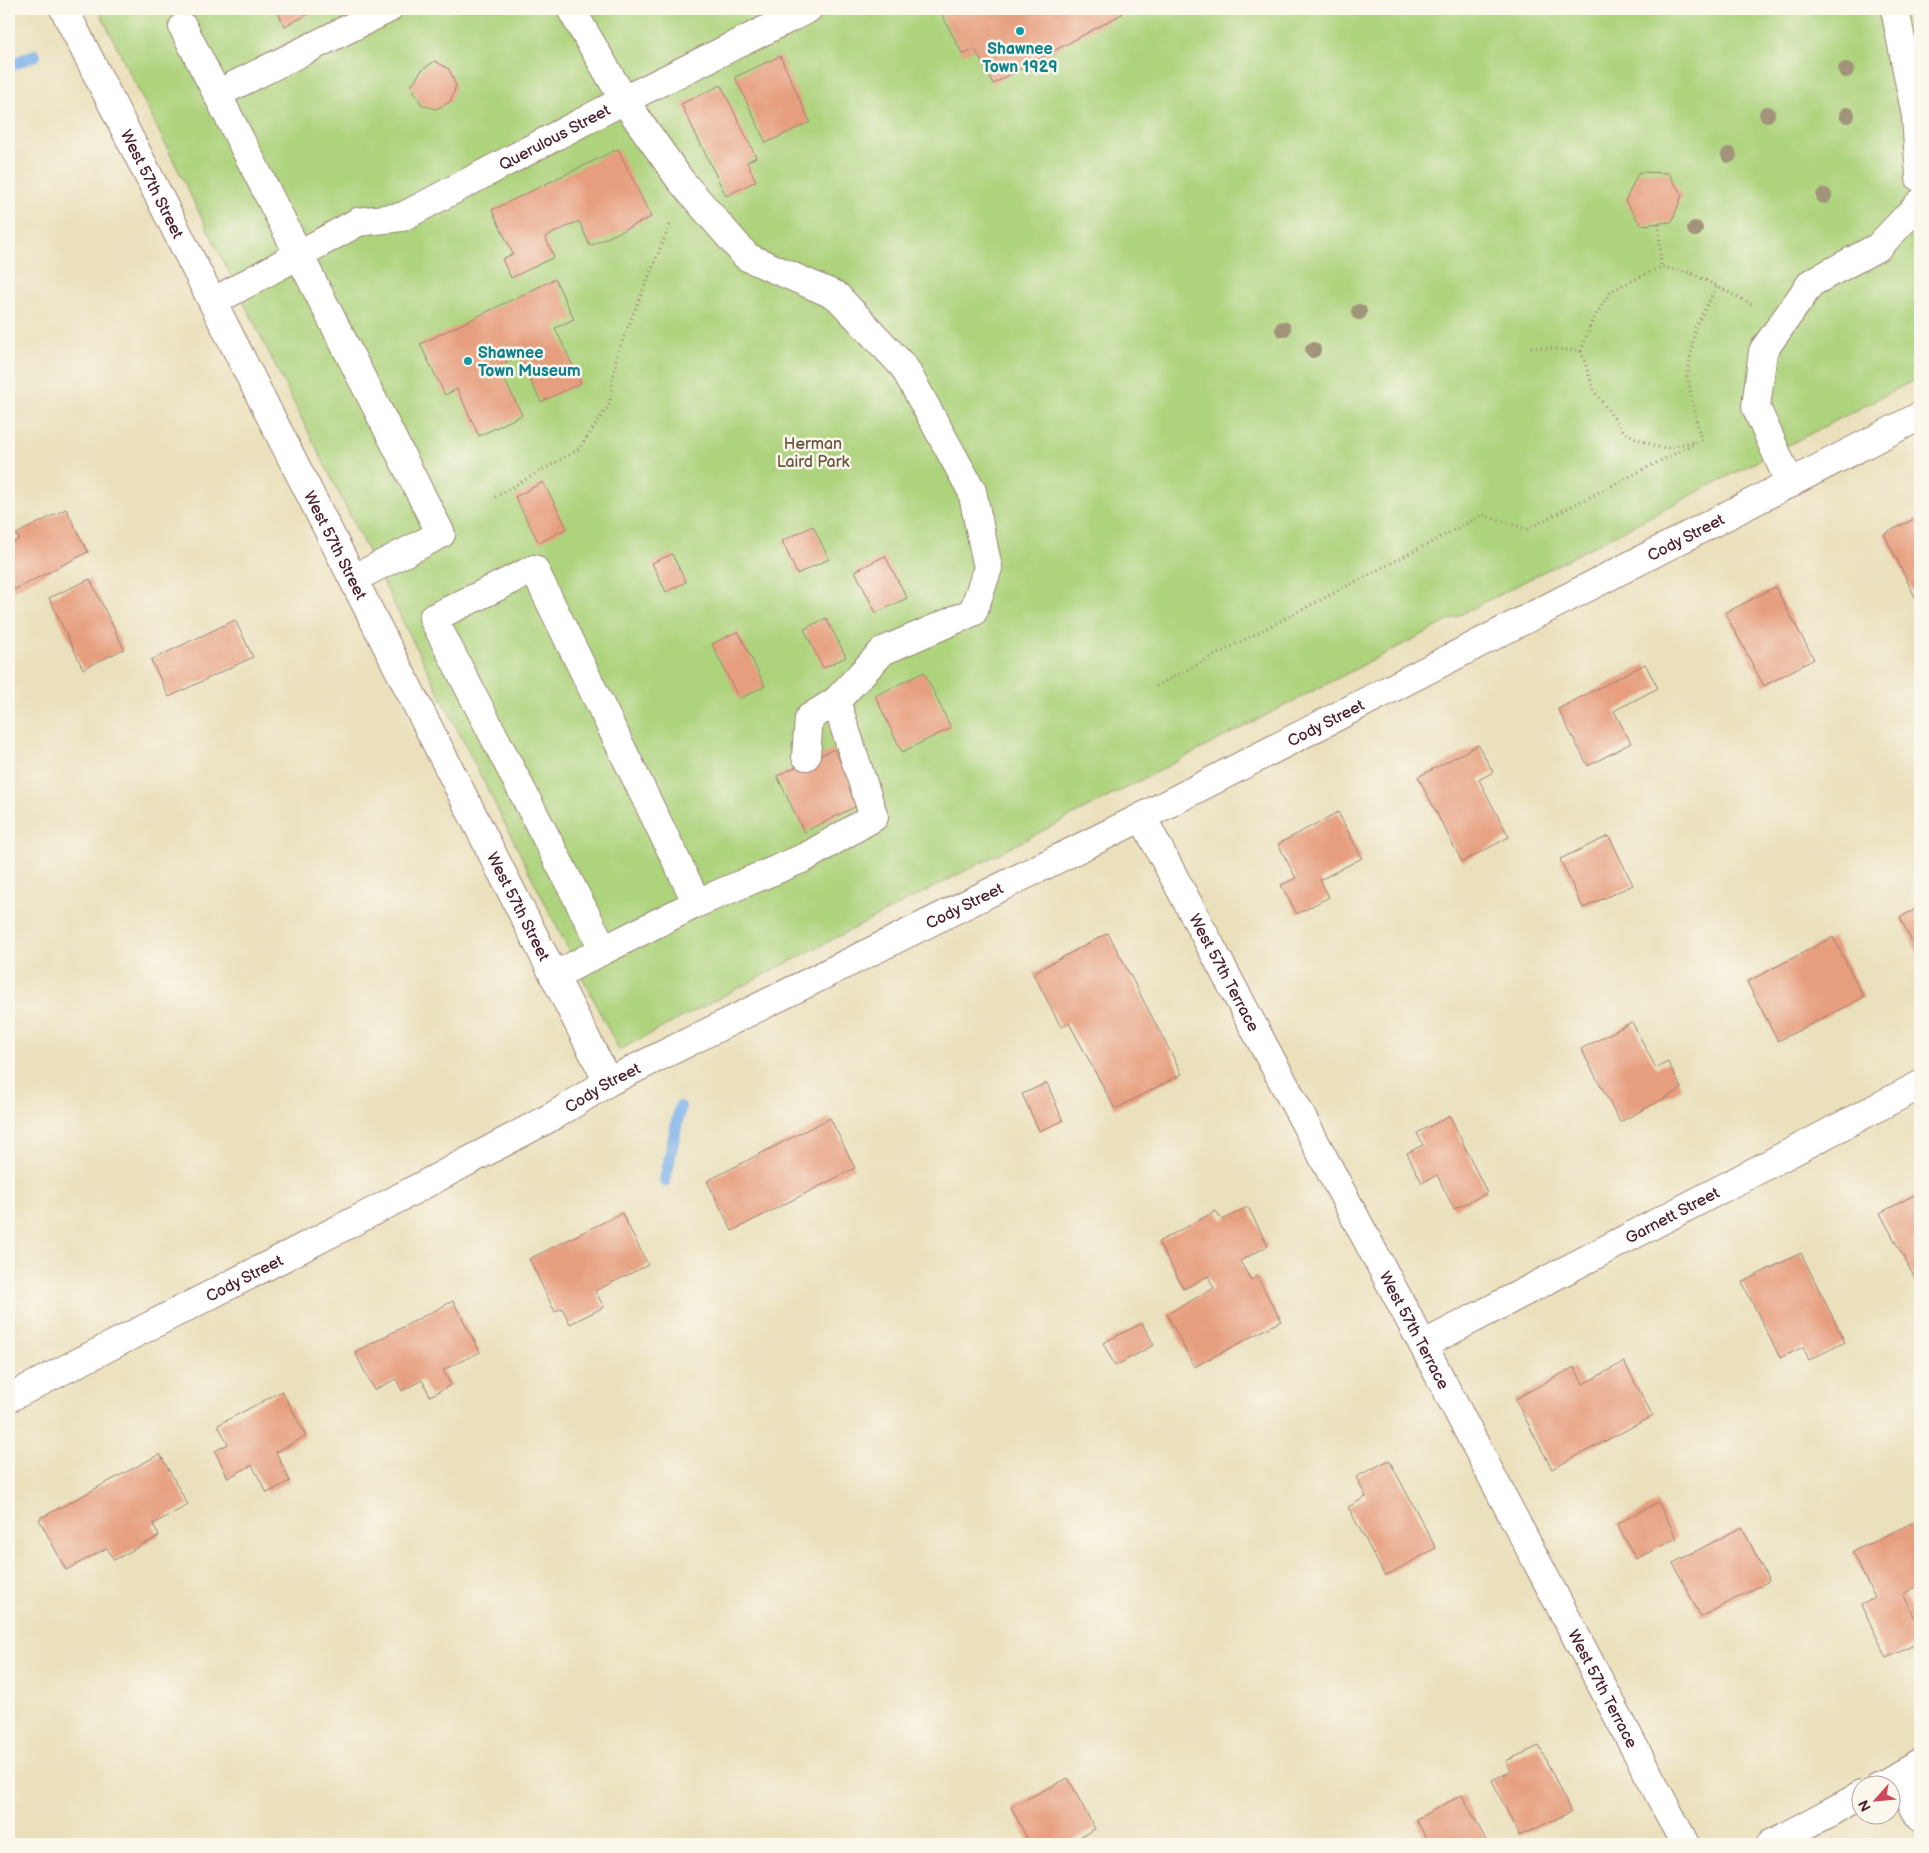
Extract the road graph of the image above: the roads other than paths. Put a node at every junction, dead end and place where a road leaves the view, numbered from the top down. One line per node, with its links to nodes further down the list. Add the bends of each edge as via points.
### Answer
1 (64, 9): 12 (street, West 57th Street)
2 (388, 9): 7 (street)
3 (572, 9): 8 (street)
4 (808, 9): 8 (street, Querulous Street)
5 (1895, 9): 9 (street, via 1916,116)
6 (183, 27): 7 (street)
7 (217, 94): 11 (street)
8 (624, 100): 11 (street, Querulous Street, via 402,217 358,222); 16 (street, via 687,188 747,257 837,296 904,367 972,491 988,568 973,612 883,651)
9 (1920, 178)
10 (1920, 203): 14 (street, via 1878,247 1811,283 1762,351 1756,407)
11 (299, 254): 12 (street, Querulous Street); 15 (street, via 441,534)
12 (213, 302): 15 (street, West 57th Street)
13 (1920, 416): 14 (street, Cody Street)
14 (1790, 484): 18 (street, Cody Street)
15 (353, 579): 21 (street, West 57th Street)
16 (836, 701): 17 (street, via 809,718); 19 (street, via 874,817 806,857)
17 (806, 756)
18 (1142, 817): 22 (street, Cody Street); 24 (street, West 57th Terrace)
19 (696, 903): 20 (street); 20 (street, via 534,569 433,618)
20 (604, 950): 21 (street)
21 (554, 976): 22 (street, West 57th Street)
22 (608, 1082): 25 (street, Cody Street, via 555,1115 382,1207)
23 (1920, 1085): 24 (street, Garnett Street)
24 (1423, 1345): 29 (street, West 57th Terrace)
25 (9, 1398)
26 (1900, 1775): 28 (street)
27 (1852, 1801): 30 (street)
28 (1920, 1817)
29 (1685, 1844)
30 (1771, 1844)

